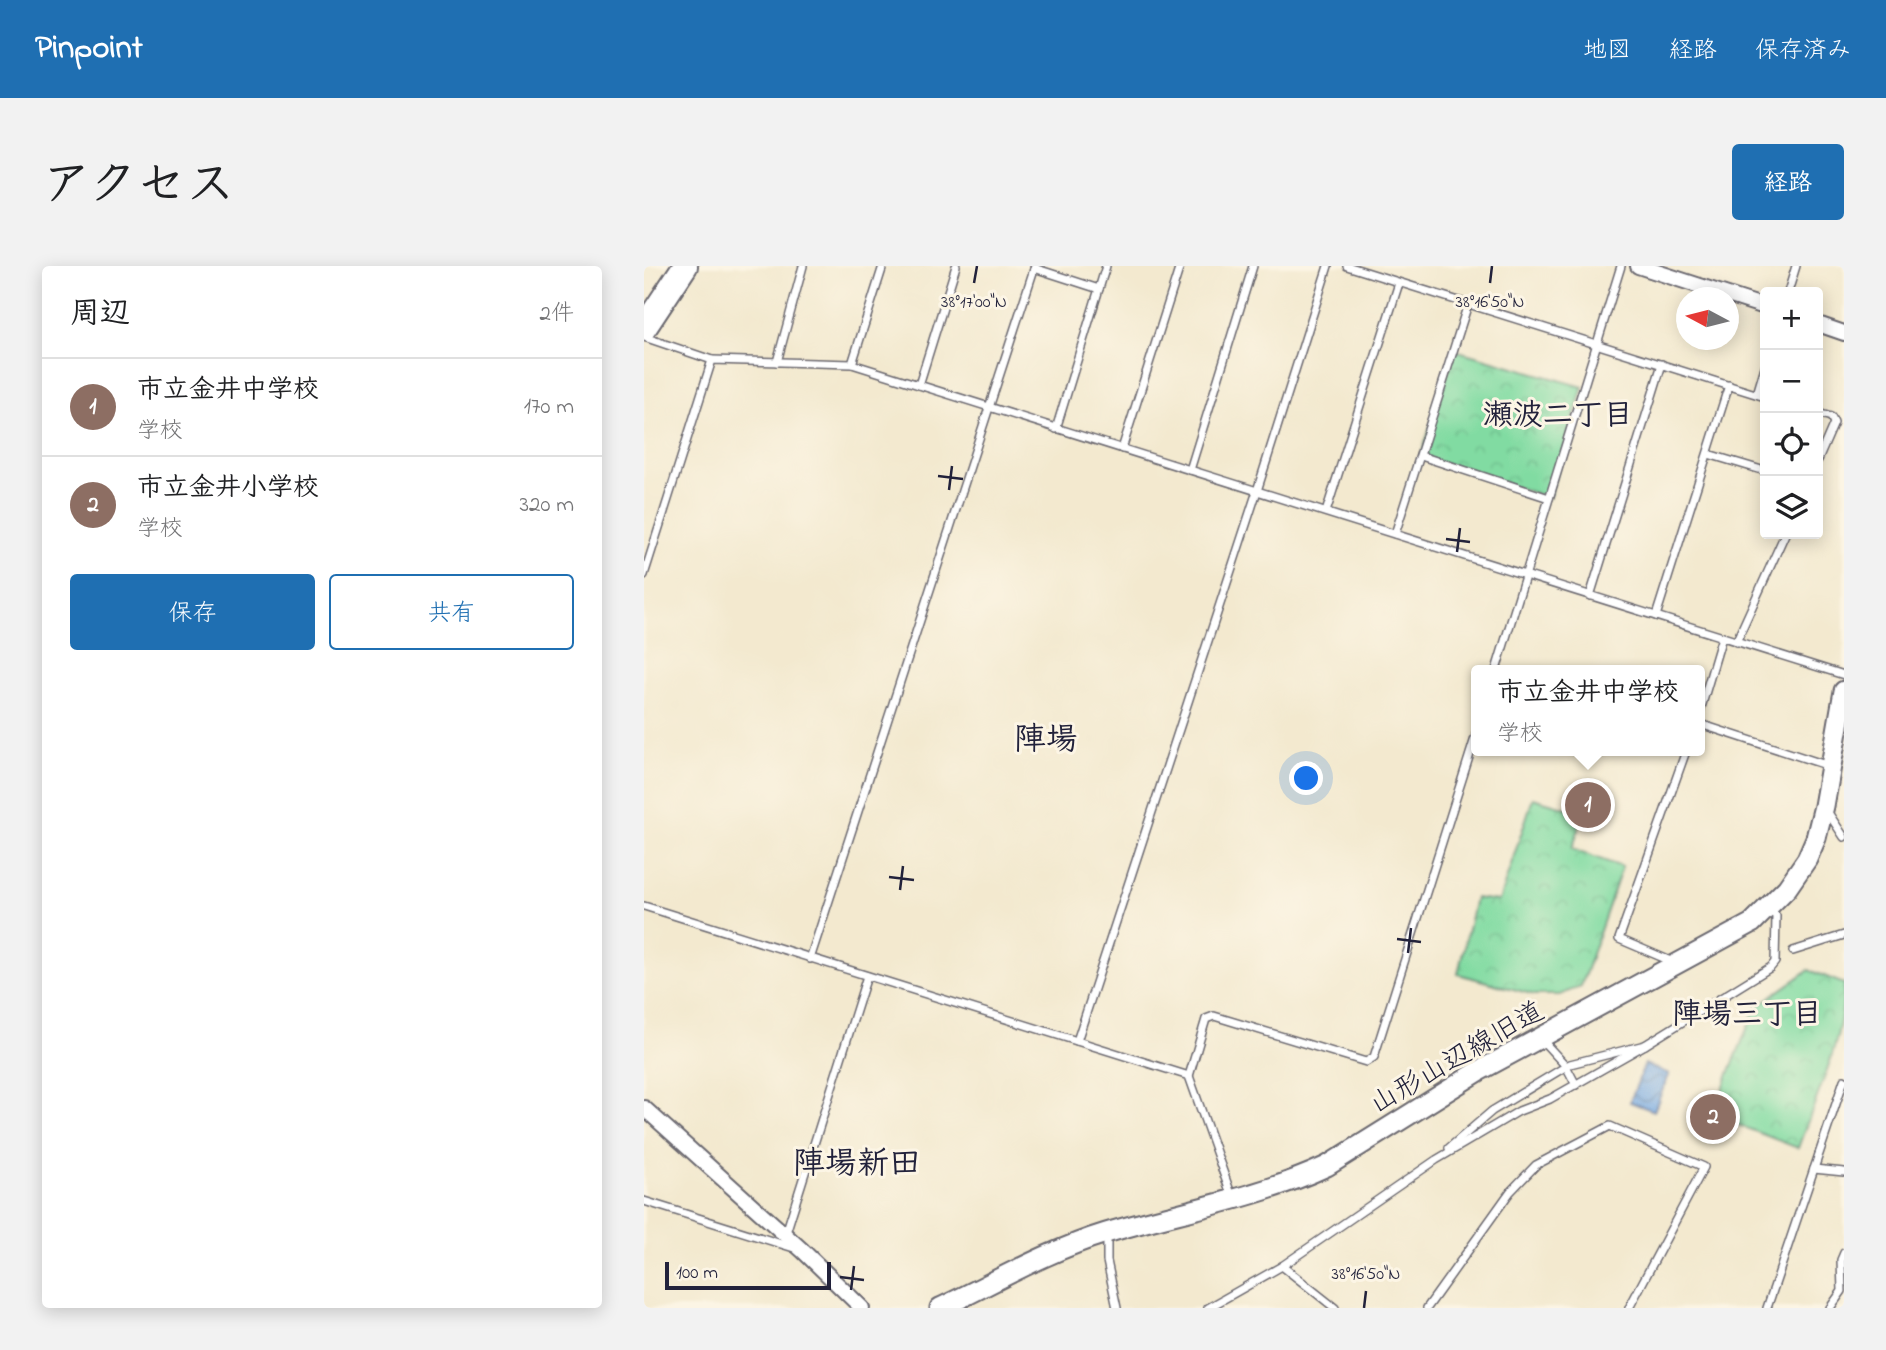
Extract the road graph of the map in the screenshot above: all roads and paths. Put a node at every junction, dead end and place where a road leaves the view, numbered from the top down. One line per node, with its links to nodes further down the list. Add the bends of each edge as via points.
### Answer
1 (685, 266): 20 (highway)
2 (803, 266): 25 (lane)
3 (883, 266): 26 (lane)
4 (956, 266): 28 (lane)
5 (1106, 266): 16 (lane)
6 (1180, 266): 35 (lane)
7 (1253, 266): 38 (lane)
8 (1328, 266): 40 (lane)
9 (1347, 266): 14 (lane)
10 (1621, 266): 23 (lane)
11 (1639, 266): 18 (street)
12 (1796, 266): 15 (lane)
13 (1034, 267): 16 (lane); 31 (lane)
14 (1399, 283): 17 (lane); 42 (lane)
15 (1790, 287)
16 (1099, 289): 33 (lane)
17 (1468, 304): 23 (lane); 37 (lane)
18 (1760, 305)
19 (1823, 326): 21 (street)
20 (644, 328)
21 (1844, 333)
22 (644, 337): 24 (lane)
23 (1597, 344): 27 (lane); 41 (lane)
24 (712, 360): 25 (lane); 45 (lane)
25 (777, 362): 26 (lane)
26 (852, 364): 28 (lane)
27 (1662, 364): 29 (lane); 47 (lane)
28 (919, 385): 31 (lane)
29 (1730, 385): 30 (lane); 36 (lane)
30 (1760, 395)
31 (989, 407): 33 (lane); 65 (lane)
32 (1823, 415): 34 (lane, via 1834,423)
33 (1056, 429): 35 (lane)
34 (1823, 448)
35 (1122, 450): 38 (lane)
36 (1708, 454): 39 (lane); 48 (lane)
37 (1421, 456): 41 (lane); 43 (lane)
38 (1190, 470): 40 (lane)
39 (1760, 470)
40 (1257, 491): 42 (lane); 69 (lane)
41 (1549, 498): 46 (lane)
42 (1326, 512): 43 (lane)
43 (1395, 534): 46 (lane)
44 (1783, 539): 50 (lane)
45 (644, 575)
46 (1526, 576): 47 (lane); 51 (lane)
47 (1590, 596): 48 (lane)
48 (1656, 616): 49 (lane)
49 (1723, 637): 50 (lane); 54 (lane)
50 (1736, 642): 52 (lane)
51 (1498, 665)
52 (1844, 675)
53 (1844, 691): 58 (street, 山形山辺線旧道)
54 (1705, 695)
55 (1705, 726): 58 (lane)
56 (1471, 751): 72 (lane, via 1374,1057 1366,1062 1214,1016 1206,1019)
57 (1684, 756): 66 (lane, via 1619,939)
58 (1830, 767): 59 (street, 山形山辺線旧道)
59 (1824, 806): 60 (lane); 62 (street, 山形山辺線旧道, via 1807,859)
60 (1844, 837)
61 (644, 906): 65 (lane)
62 (1769, 908): 66 (street, 山形山辺線旧道, via 1752,923); 70 (lane, via 1776,916 1775,962)
63 (1844, 934): 64 (lane)
64 (1793, 951)
65 (810, 959): 67 (lane)
66 (1679, 964): 68 (street, 山形山辺線旧道)
67 (867, 976): 69 (lane); 84 (lane)
68 (1539, 1037): 71 (lane); 81 (street, 山形山辺線旧道, via 1327,1166)
69 (1077, 1041): 72 (lane)
70 (1645, 1045): 71 (lane); 74 (lane)
71 (1566, 1066): 74 (lane); 78 (lane, via 1492,1111)
72 (1189, 1076): 81 (lane)
73 (1844, 1080): 76 (lane)
74 (1576, 1085): 78 (lane, via 1519,1111)
75 (644, 1108): 84 (street)
76 (1834, 1109): 77 (lane); 79 (lane)
77 (1844, 1111)
78 (1436, 1160): 87 (lane)
79 (1814, 1169): 80 (lane); 95 (lane)
80 (1844, 1172)
81 (1233, 1200): 83 (street, 山形山辺線旧道)
82 (644, 1201): 85 (lane)
83 (1107, 1233): 88 (street, 山形山辺線旧道, via 1035,1259); 91 (lane, via 1107,1261)
84 (785, 1236): 85 (street)
85 (802, 1250): 90 (street)
86 (1844, 1253): 96 (lane, via 1842,1291)
87 (1282, 1266): 89 (lane); 92 (lane)
88 (951, 1305)
89 (1334, 1307)
90 (862, 1308)
91 (1117, 1308)
92 (1208, 1308)
93 (1427, 1308): 94 (lane, via 1510,1192 1536,1165 1609,1126 1704,1167)
94 (1629, 1308)
95 (1767, 1308)
96 (1830, 1308)

